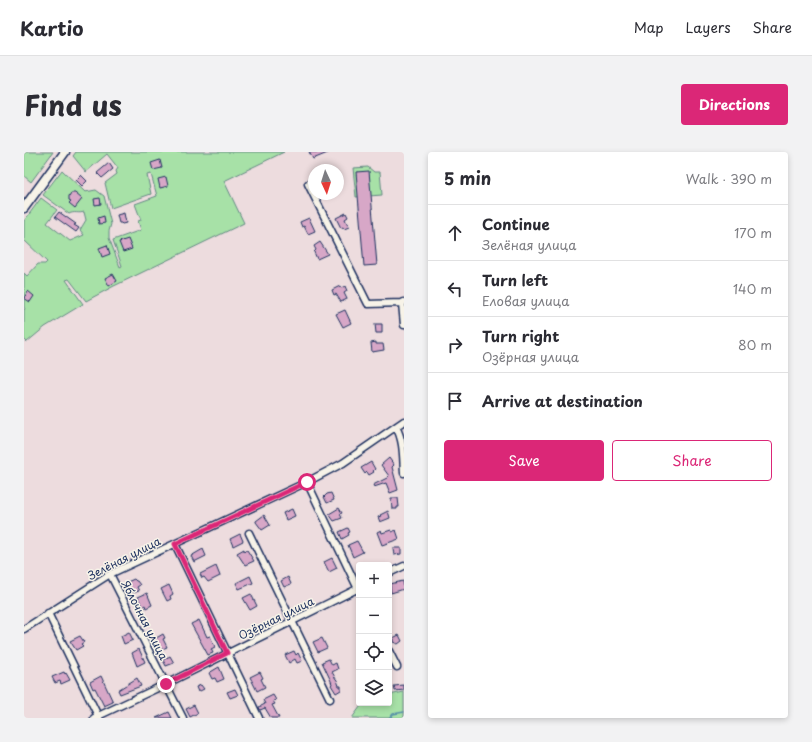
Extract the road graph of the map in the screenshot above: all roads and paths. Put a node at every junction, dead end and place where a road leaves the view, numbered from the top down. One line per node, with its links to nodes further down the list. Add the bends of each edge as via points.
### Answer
1 (65, 152): 3 (main road)
2 (316, 200): 4 (street, via 368,304)
3 (24, 208)
4 (403, 303): 5 (street)
5 (404, 325)
6 (404, 421): 7 (street, Зелёная улица)
7 (396, 427): 8 (street, via 400,434); 9 (street, Зелёная улица, via 343,463)
8 (404, 473)
9 (307, 482): 11 (street, Зелёная улица); 15 (street)
10 (249, 533): 18 (street)
11 (175, 544): 14 (street, Зелёная улица); 20 (street)
12 (404, 566): 13 (street)
13 (392, 572)
14 (110, 574): 17 (street, Зелёная улица); 23 (street, Яблочная улица)
15 (356, 583)
16 (356, 590): 18 (street, Озёрная улица)
17 (48, 613): 19 (street, Зелёная улица); 25 (street)
18 (292, 622): 20 (street, Озёрная улица); 24 (street)
19 (24, 629)
20 (227, 653): 23 (street, Озёрная улица); 27 (street)
21 (392, 657): 22 (street)
22 (397, 667)
23 (166, 684): 25 (street, Озёрная улица); 26 (street, Яблочная улица)
24 (330, 698)
25 (97, 717)
26 (183, 718)
27 (259, 718)

